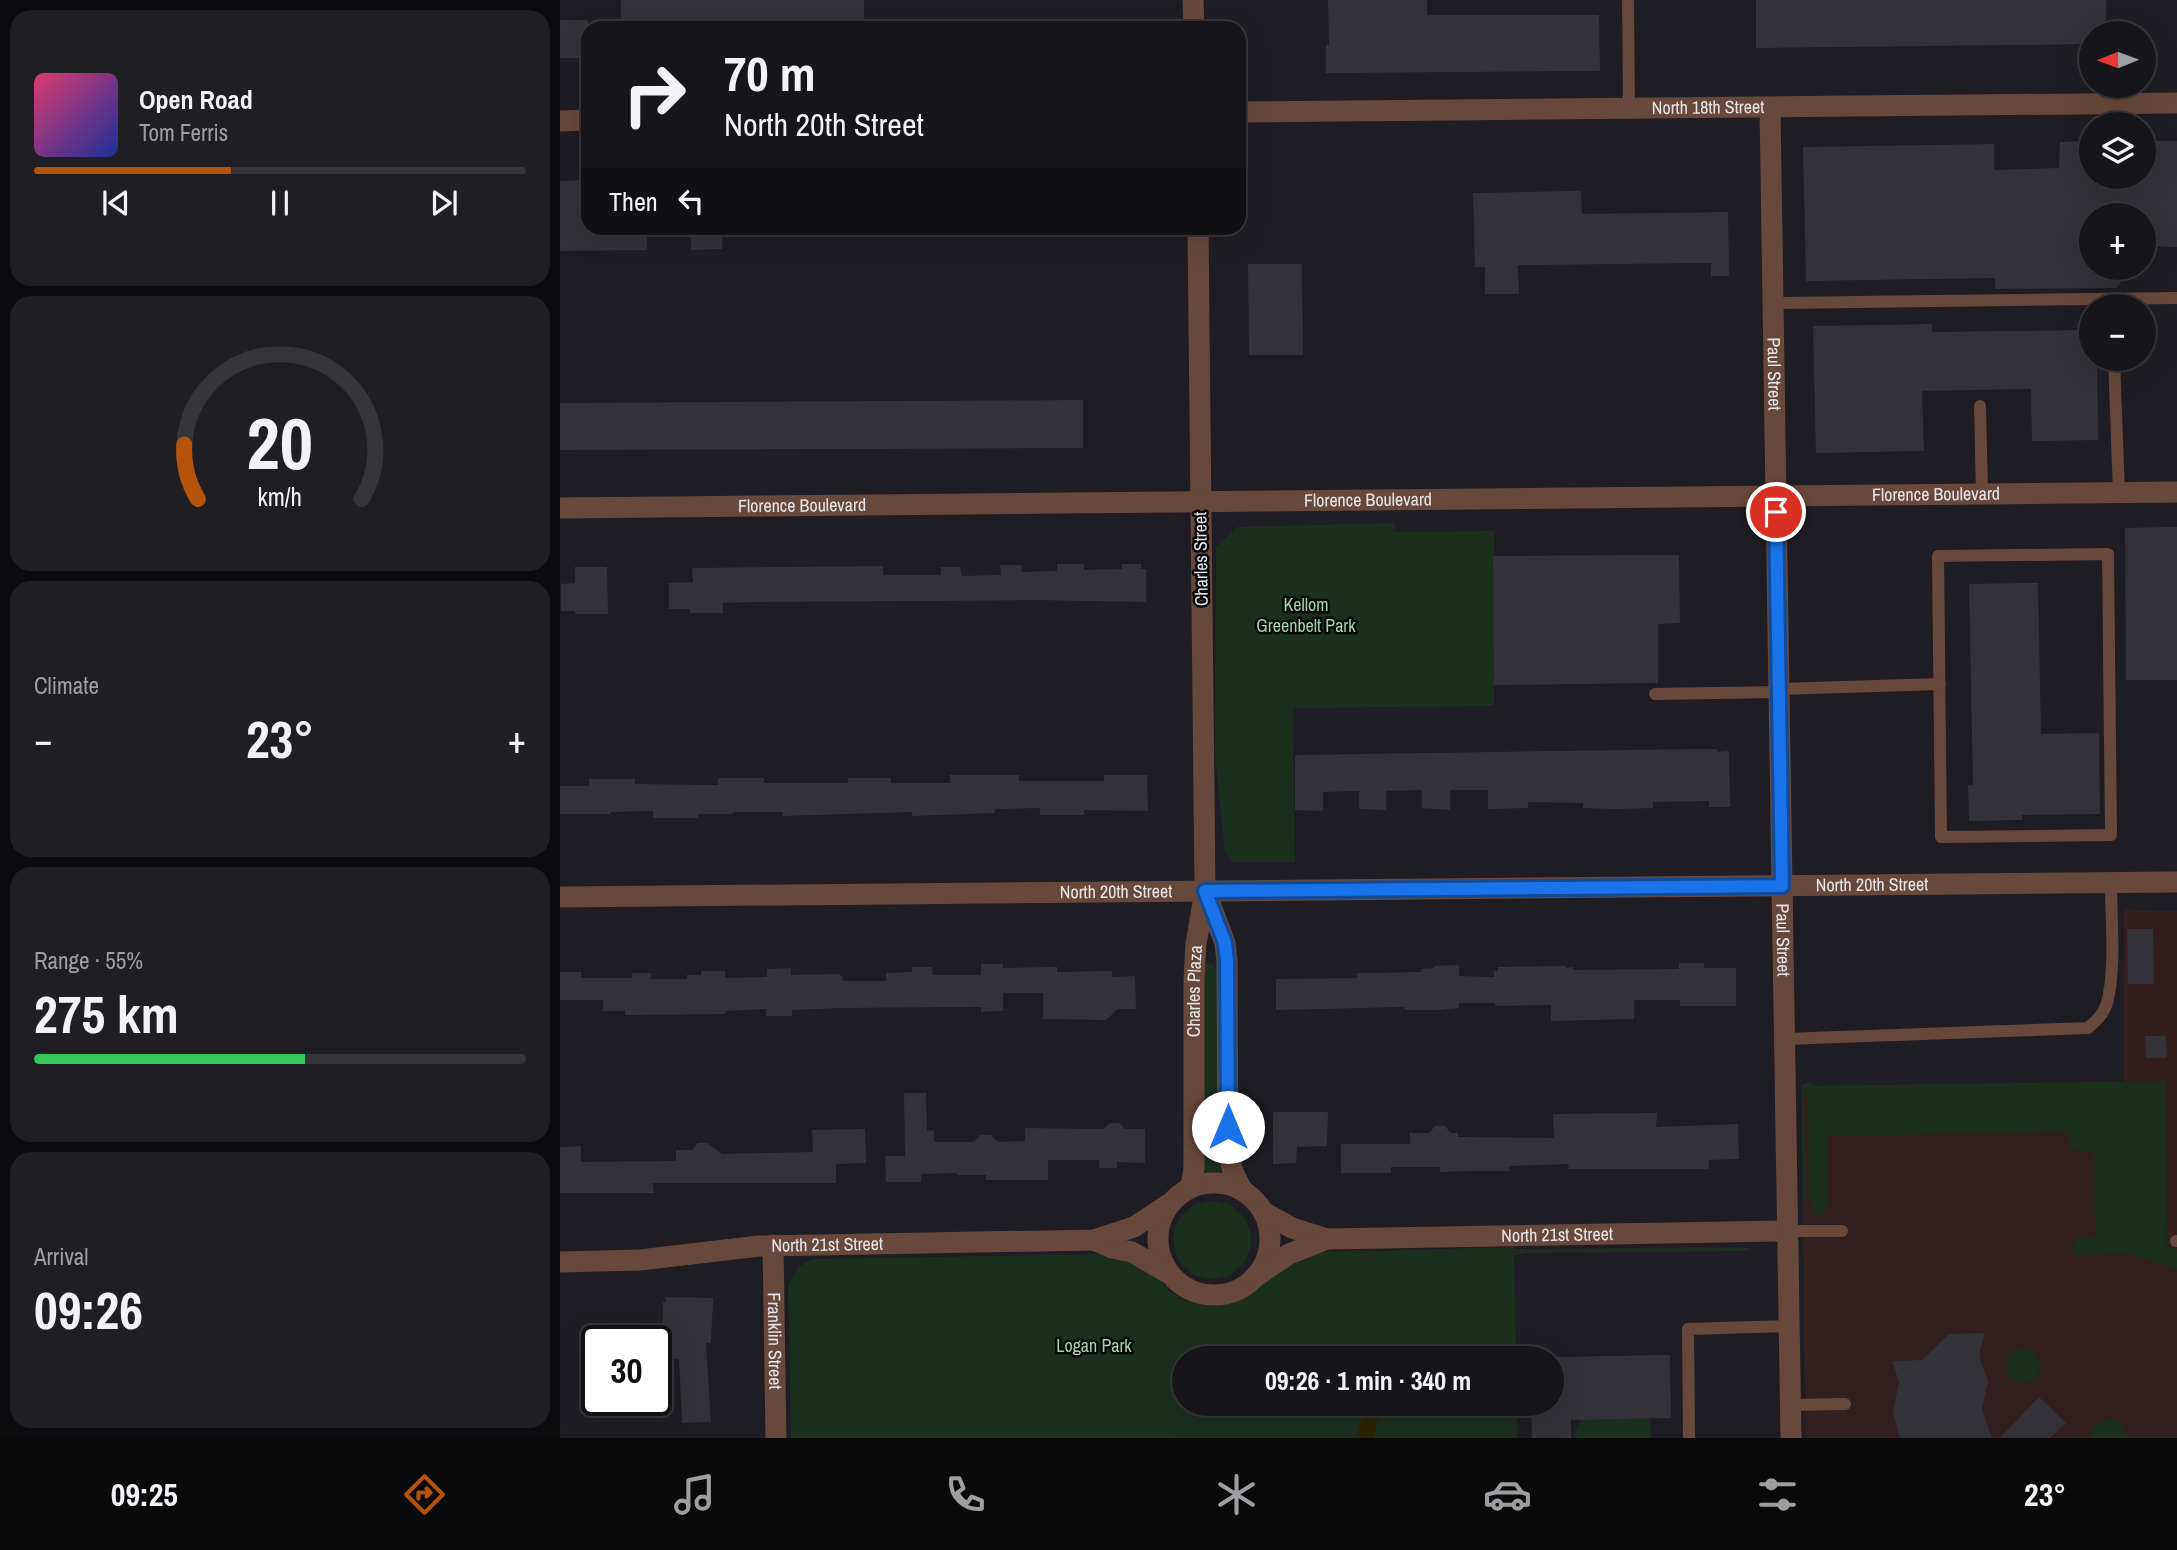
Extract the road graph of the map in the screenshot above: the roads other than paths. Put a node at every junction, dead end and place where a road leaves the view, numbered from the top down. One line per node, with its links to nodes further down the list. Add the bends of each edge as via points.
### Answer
1 (1193, 0): 3 (street)
2 (1628, 0): 6 (lane)
3 (1194, 21)
4 (2177, 103): 5 (street, North 18th Street)
5 (1770, 108): 6 (street, North 18th Street); 13 (street, Paul Street)
6 (1629, 109): 7 (street, North 18th Street)
7 (1246, 112)
8 (581, 120): 9 (street)
9 (560, 121)
10 (1198, 235): 21 (street, Charles Street)
11 (2177, 298): 12 (lane)
12 (2156, 300)
13 (1773, 303): 14 (lane); 20 (street, Paul Street)
14 (2079, 303)
15 (2114, 371): 18 (lane)
16 (1980, 406): 19 (lane)
17 (2177, 492): 18 (street, Florence Boulevard)
18 (2119, 493): 19 (street, Florence Boulevard)
19 (1982, 494): 20 (street, Florence Boulevard)
20 (1776, 496): 21 (street, Florence Boulevard); 24 (street, Paul Street)
21 (1201, 502): 22 (street, Florence Boulevard); 29 (street, Charles Street)
22 (560, 508)
23 (1940, 684): 23 (lane, via 1938,556 2108,555 2111,835 1941,837); 24 (lane)
24 (1779, 690): 25 (lane); 28 (street, Paul Street)
25 (1655, 694)
26 (2111, 883): 27 (street, North 20th Street); 28 (street, North 20th Street); 31 (lane, via 2107,1004 2088,1028)
27 (2177, 883)
28 (1782, 886): 29 (street, North 20th Street); 31 (street, Paul Street)
29 (1205, 891): 30 (street, North 20th Street); 32 (street, Charles Plaza, via 1194,980); 33 (street, Charles Plaza, via 1225,943 1228,1152)
30 (560, 897)
31 (1784, 1040): 36 (street, Paul Street)
32 (1191, 1187): 33 (street, via 1217,1183); 34 (street)
33 (1242, 1190): 35 (street)
34 (1169, 1204): 39 (street, via 1134,1227); 42 (street, via 1157,1240)
35 (1263, 1212): 38 (street); 43 (street, via 1270,1247)
36 (1787, 1231): 37 (lane); 38 (street, North 21st Street); 44 (street, Paul Street)
37 (1842, 1231)
38 (1327, 1239): 43 (street, via 1289,1254)
39 (1094, 1240): 40 (street, North 21st Street); 42 (street, via 1132,1252)
40 (773, 1245): 41 (street, North 21st Street, via 640,1260); 47 (street, Franklin Street)
41 (560, 1262)
42 (1172, 1276): 43 (street, via 1187,1289 1212,1296 1240,1289)
43 (1255, 1277)
44 (1789, 1326): 46 (street, Paul Street); 48 (lane, via 1688,1329)
45 (1845, 1404): 46 (lane)
46 (1791, 1405): 49 (street, Paul Street)
47 (776, 1438)
48 (1689, 1438)
49 (1791, 1438)

